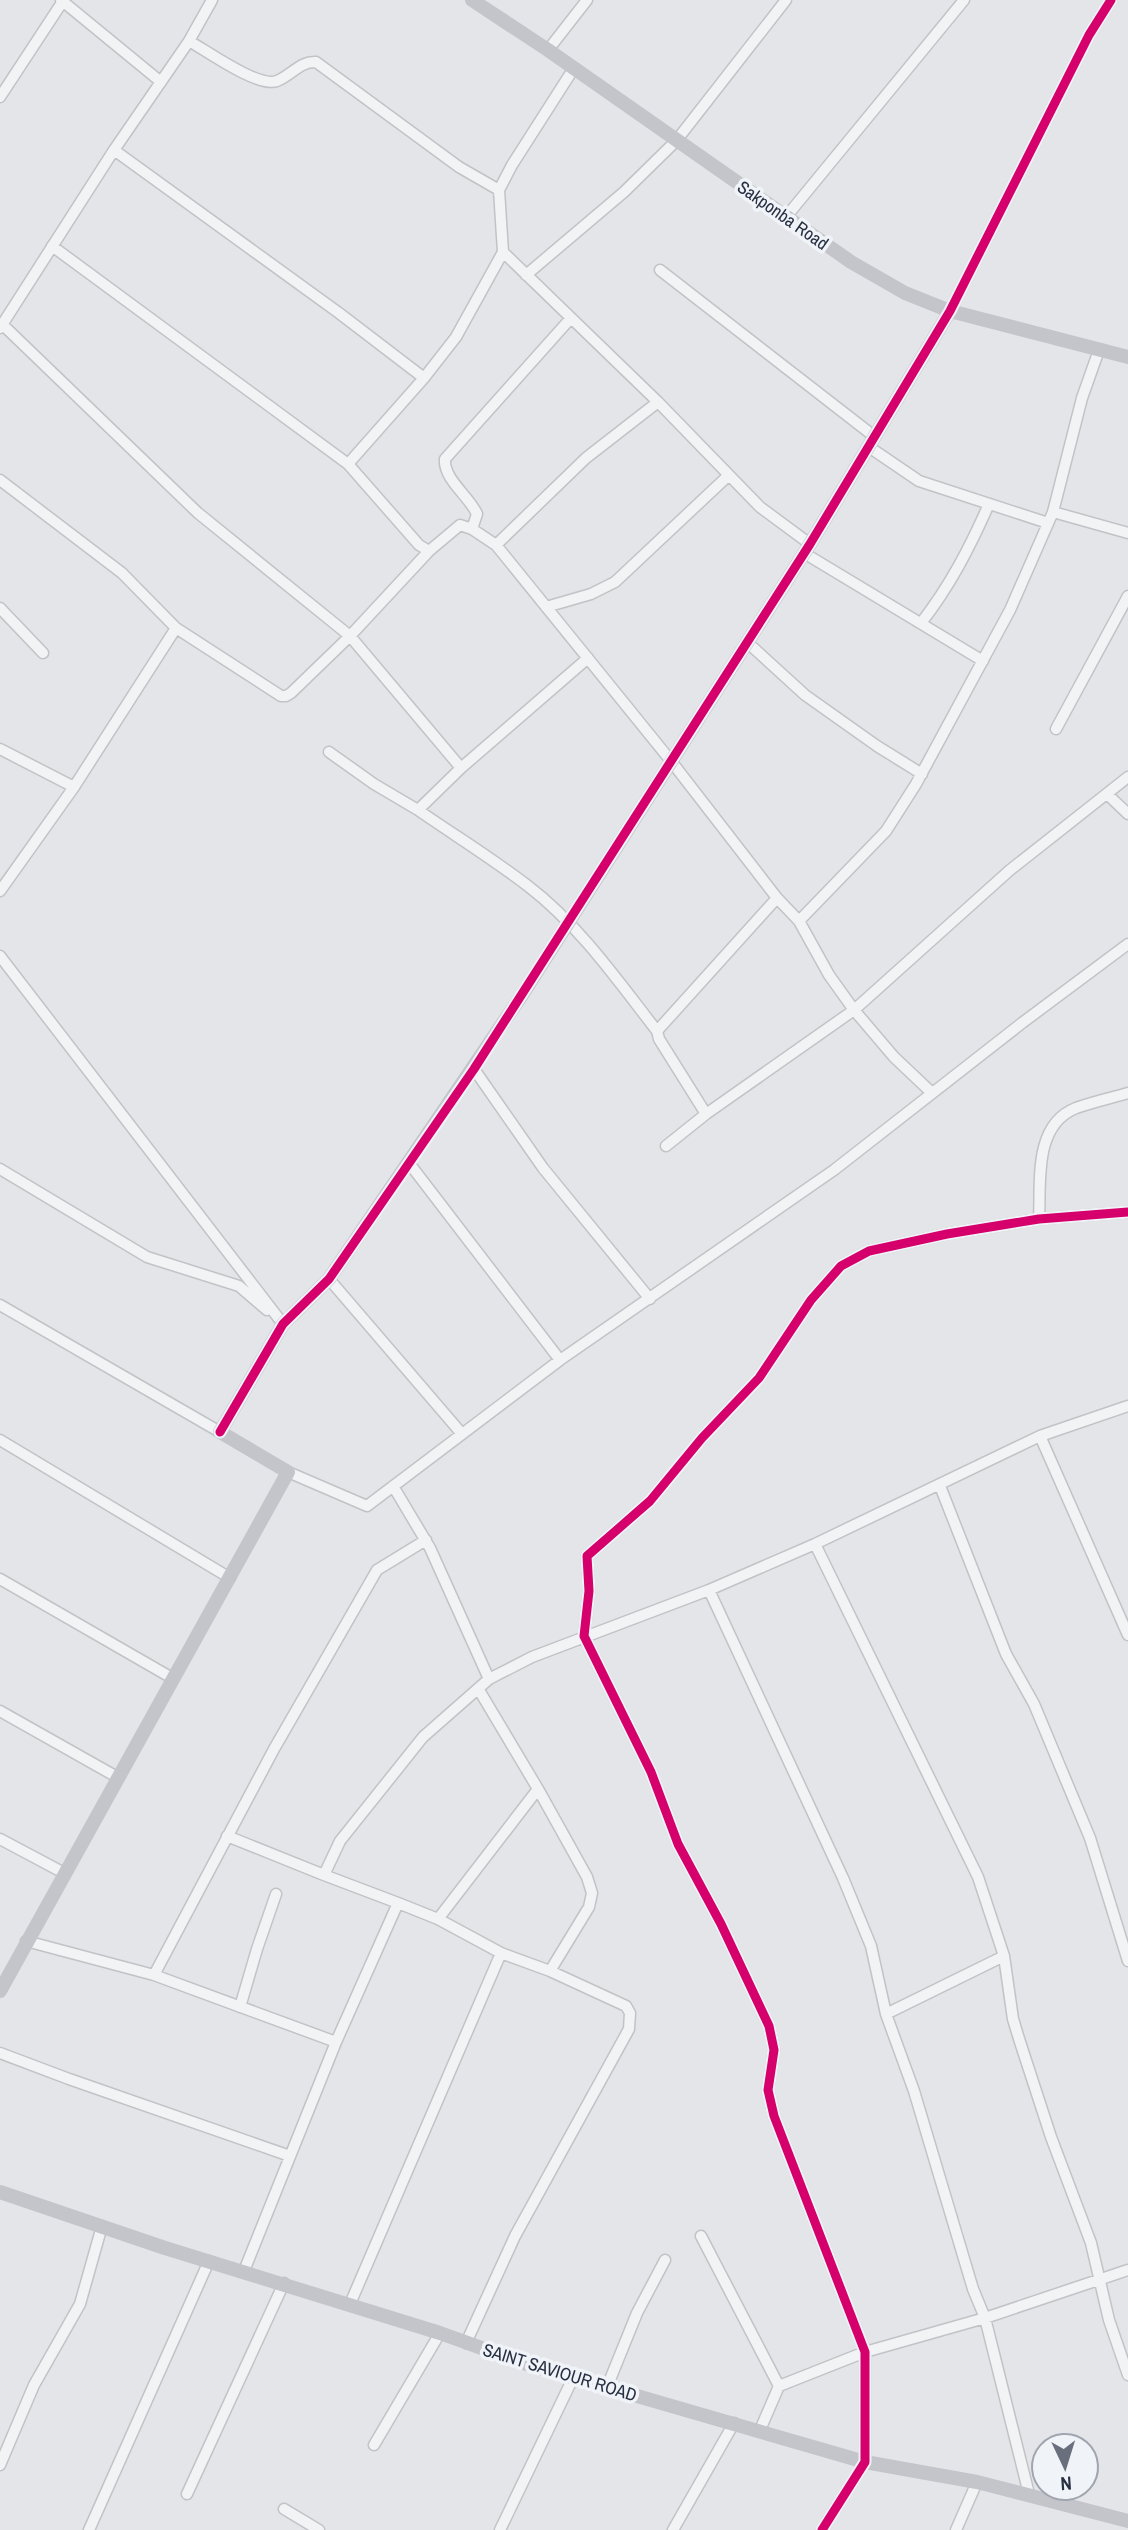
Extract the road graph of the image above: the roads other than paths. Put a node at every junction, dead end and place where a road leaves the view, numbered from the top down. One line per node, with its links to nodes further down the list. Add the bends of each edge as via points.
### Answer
1 (212, 0): 8 (street)
2 (472, 0): 9 (street, Sakponba Road)
3 (587, 0): 9 (street)
4 (786, 0): 13 (street)
5 (964, 0): 16 (street)
6 (1111, 0): 21 (street)
7 (62, 1): 11 (street); 12 (street)
8 (189, 41): 11 (street); 15 (street, via 268,82 278,81 304,63 316,62 459,167)
9 (548, 50): 10 (street, Sakponba Road)
10 (574, 68): 13 (street, Sakponba Road); 15 (street)
11 (161, 82): 14 (street)
12 (0, 97)
13 (676, 141): 16 (street, Sakponba Road); 20 (street)
14 (114, 150): 17 (street); 26 (street)
15 (499, 190): 18 (street)
16 (786, 217): 21 (street, Sakponba Road, via 850,262 905,293)
17 (52, 246): 23 (street); 29 (street)
18 (503, 252): 20 (street); 26 (street, via 456,337)
19 (660, 270): 28 (street)
20 (526, 275): 22 (street)
21 (950, 311): 24 (street, Sakponba Road); 28 (street)
22 (571, 318): 27 (street); 35 (street, via 445,459 447,471 477,514)
23 (1, 327): 45 (street, via 198,513)
24 (1099, 350): 25 (street, Sakponba Road); 33 (street)
25 (1128, 357)
26 (424, 378): 29 (street)
27 (659, 402): 30 (street); 37 (street, via 586,458)
28 (872, 442): 32 (street, via 919,481); 38 (street)
29 (348, 464): 39 (street)
30 (729, 475): 38 (street); 41 (street, via 615,582)
31 (0, 480): 44 (street, via 122,573)
32 (989, 504): 34 (street); 43 (street, via 968,552)
33 (1053, 512): 34 (street); 36 (street)
34 (1048, 523): 49 (street)
35 (472, 529): 37 (street); 39 (street, via 460,525)
36 (1128, 533)
37 (496, 545): 41 (street)
38 (807, 549): 43 (street); 46 (street)
39 (429, 551): 45 (street)
40 (1128, 596): 50 (street)
41 (546, 607): 48 (street)
42 (0, 608): 47 (street)
43 (921, 623): 49 (street)
44 (176, 628): 45 (street, via 281,696 291,692); 57 (street)
45 (349, 636): 54 (street)
46 (747, 642): 53 (street); 55 (street, via 805,695)
47 (43, 653)
48 (588, 658): 53 (street); 54 (street)
49 (983, 661): 55 (street)
50 (1056, 729)
51 (0, 748): 57 (street)
52 (329, 752): 59 (street)
53 (671, 761): 62 (street); 64 (street)
54 (461, 768): 59 (street)
55 (922, 774): 63 (street, via 886,831)
56 (1128, 777): 58 (street)
57 (74, 787): 61 (street)
58 (1107, 794): 60 (street); 67 (street, via 1010,870)
59 (418, 810): 64 (street, via 530,887)
60 (1128, 814)
61 (0, 891)
62 (777, 898): 63 (street); 68 (street)
63 (799, 921): 67 (street)
64 (568, 924): 68 (street); 69 (street)
65 (1128, 944): 70 (street)
66 (0, 956): 81 (street)
67 (854, 1010): 70 (street); 72 (street)
68 (657, 1031): 72 (street)
69 (474, 1069): 74 (street); 79 (street, via 543,1168)
70 (932, 1093): 79 (street, via 834,1170)
71 (1128, 1093): 77 (street, via 1074,1109 1056,1122 1043,1144)
72 (706, 1114): 73 (street)
73 (666, 1146)
74 (409, 1163): 78 (street); 82 (street)
75 (0, 1169): 81 (street, via 147,1257 239,1286)
76 (1128, 1212): 77 (street)
77 (1039, 1219): 97 (street, via 869,1251 841,1266 811,1300 759,1378 650,1501 587,1556 589,1591)
78 (330, 1279): 81 (street); 85 (street)
79 (650, 1299): 82 (street)
80 (0, 1305): 84 (street)
81 (284, 1324): 84 (street)
82 (560, 1360): 85 (street)
83 (1128, 1406): 86 (street)
84 (220, 1432): 88 (street)
85 (462, 1434): 89 (street)
86 (1041, 1436): 90 (street); 96 (street)
87 (0, 1440): 93 (street)
88 (288, 1472): 89 (street, via 367,1506); 93 (street)
89 (393, 1486): 91 (street)
90 (940, 1486): 92 (street); 114 (street, via 1006,1654 1034,1704 1090,1838)
91 (426, 1540): 99 (street); 104 (street, via 377,1570)
92 (815, 1544): 95 (street); 113 (street, via 978,1877)
93 (230, 1578): 98 (street)
94 (0, 1579): 98 (street)
95 (709, 1590): 97 (street); 119 (street, via 843,1878 871,1946)
96 (1128, 1635)
97 (583, 1636): 99 (street); 136 (street, via 651,1772 678,1844 769,2026 774,2050 768,2090 774,2116)
98 (172, 1678): 102 (street)
99 (489, 1679): 100 (street)
100 (479, 1690): 103 (street); 107 (street, via 423,1737 341,1841)
101 (0, 1711): 102 (street)
102 (117, 1777): 106 (street)
103 (538, 1788): 110 (street); 115 (street, via 592,1893 589,1907)
104 (227, 1836): 107 (street); 116 (street)
105 (0, 1839): 106 (street)
106 (64, 1873): 111 (street)
107 (324, 1875): 109 (street)
108 (276, 1895): 118 (street)
109 (398, 1903): 110 (street); 120 (street)
110 (438, 1919): 112 (street)
111 (26, 1941): 116 (street); 117 (street)
112 (501, 1953): 115 (street); 132 (street)
113 (1004, 1956): 119 (street); 130 (street, via 1013,2019)
114 (1128, 1961)
115 (550, 1971): 135 (street, via 626,2006 629,2029 515,2236)
116 (154, 1975): 118 (street)
117 (0, 1991)
118 (240, 2007): 120 (street)
119 (886, 2014): 133 (street)
120 (336, 2042): 122 (street)
121 (0, 2053): 122 (street)
122 (290, 2156): 129 (street)
123 (0, 2192): 124 (street, SAINT SAVIOUR ROAD)
124 (102, 2227): 127 (street, SAINT SAVIOUR ROAD); 145 (street, via 80,2304 34,2385)
125 (701, 2236): 139 (street)
126 (665, 2260): 140 (street)
127 (209, 2261): 129 (street, SAINT SAVIOUR ROAD); 151 (street)
128 (1128, 2270): 130 (street)
129 (244, 2271): 131 (street, SAINT SAVIOUR ROAD)
130 (1100, 2280): 133 (street); 137 (street)
131 (284, 2283): 132 (street, SAINT SAVIOUR ROAD); 147 (street)
132 (350, 2304): 134 (street, SAINT SAVIOUR ROAD)
133 (985, 2318): 136 (street); 148 (street)
134 (440, 2333): 135 (street, SAINT SAVIOUR ROAD); 143 (street)
135 (466, 2343): 138 (street, SAINT SAVIOUR ROAD)
136 (865, 2353): 139 (street); 144 (street)
137 (1128, 2375)
138 (573, 2378): 140 (street, SAINT SAVIOUR ROAD); 153 (street)
139 (779, 2386): 142 (street)
140 (607, 2387): 141 (street, SAINT SAVIOUR ROAD)
141 (734, 2423): 142 (street, SAINT SAVIOUR ROAD); 154 (street)
142 (760, 2430): 144 (street, SAINT SAVIOUR ROAD)
143 (374, 2445)
144 (865, 2462): 146 (street, SAINT SAVIOUR ROAD); 155 (street)
145 (0, 2465)
146 (977, 2482): 148 (street, SAINT SAVIOUR ROAD); 156 (street)
147 (187, 2494)
148 (1029, 2494): 150 (street, SAINT SAVIOUR ROAD)
149 (284, 2509): 152 (street)
150 (1124, 2524)
151 (89, 2530)
152 (319, 2530)
153 (499, 2530)
154 (673, 2530)
155 (822, 2530)
156 (956, 2530)

